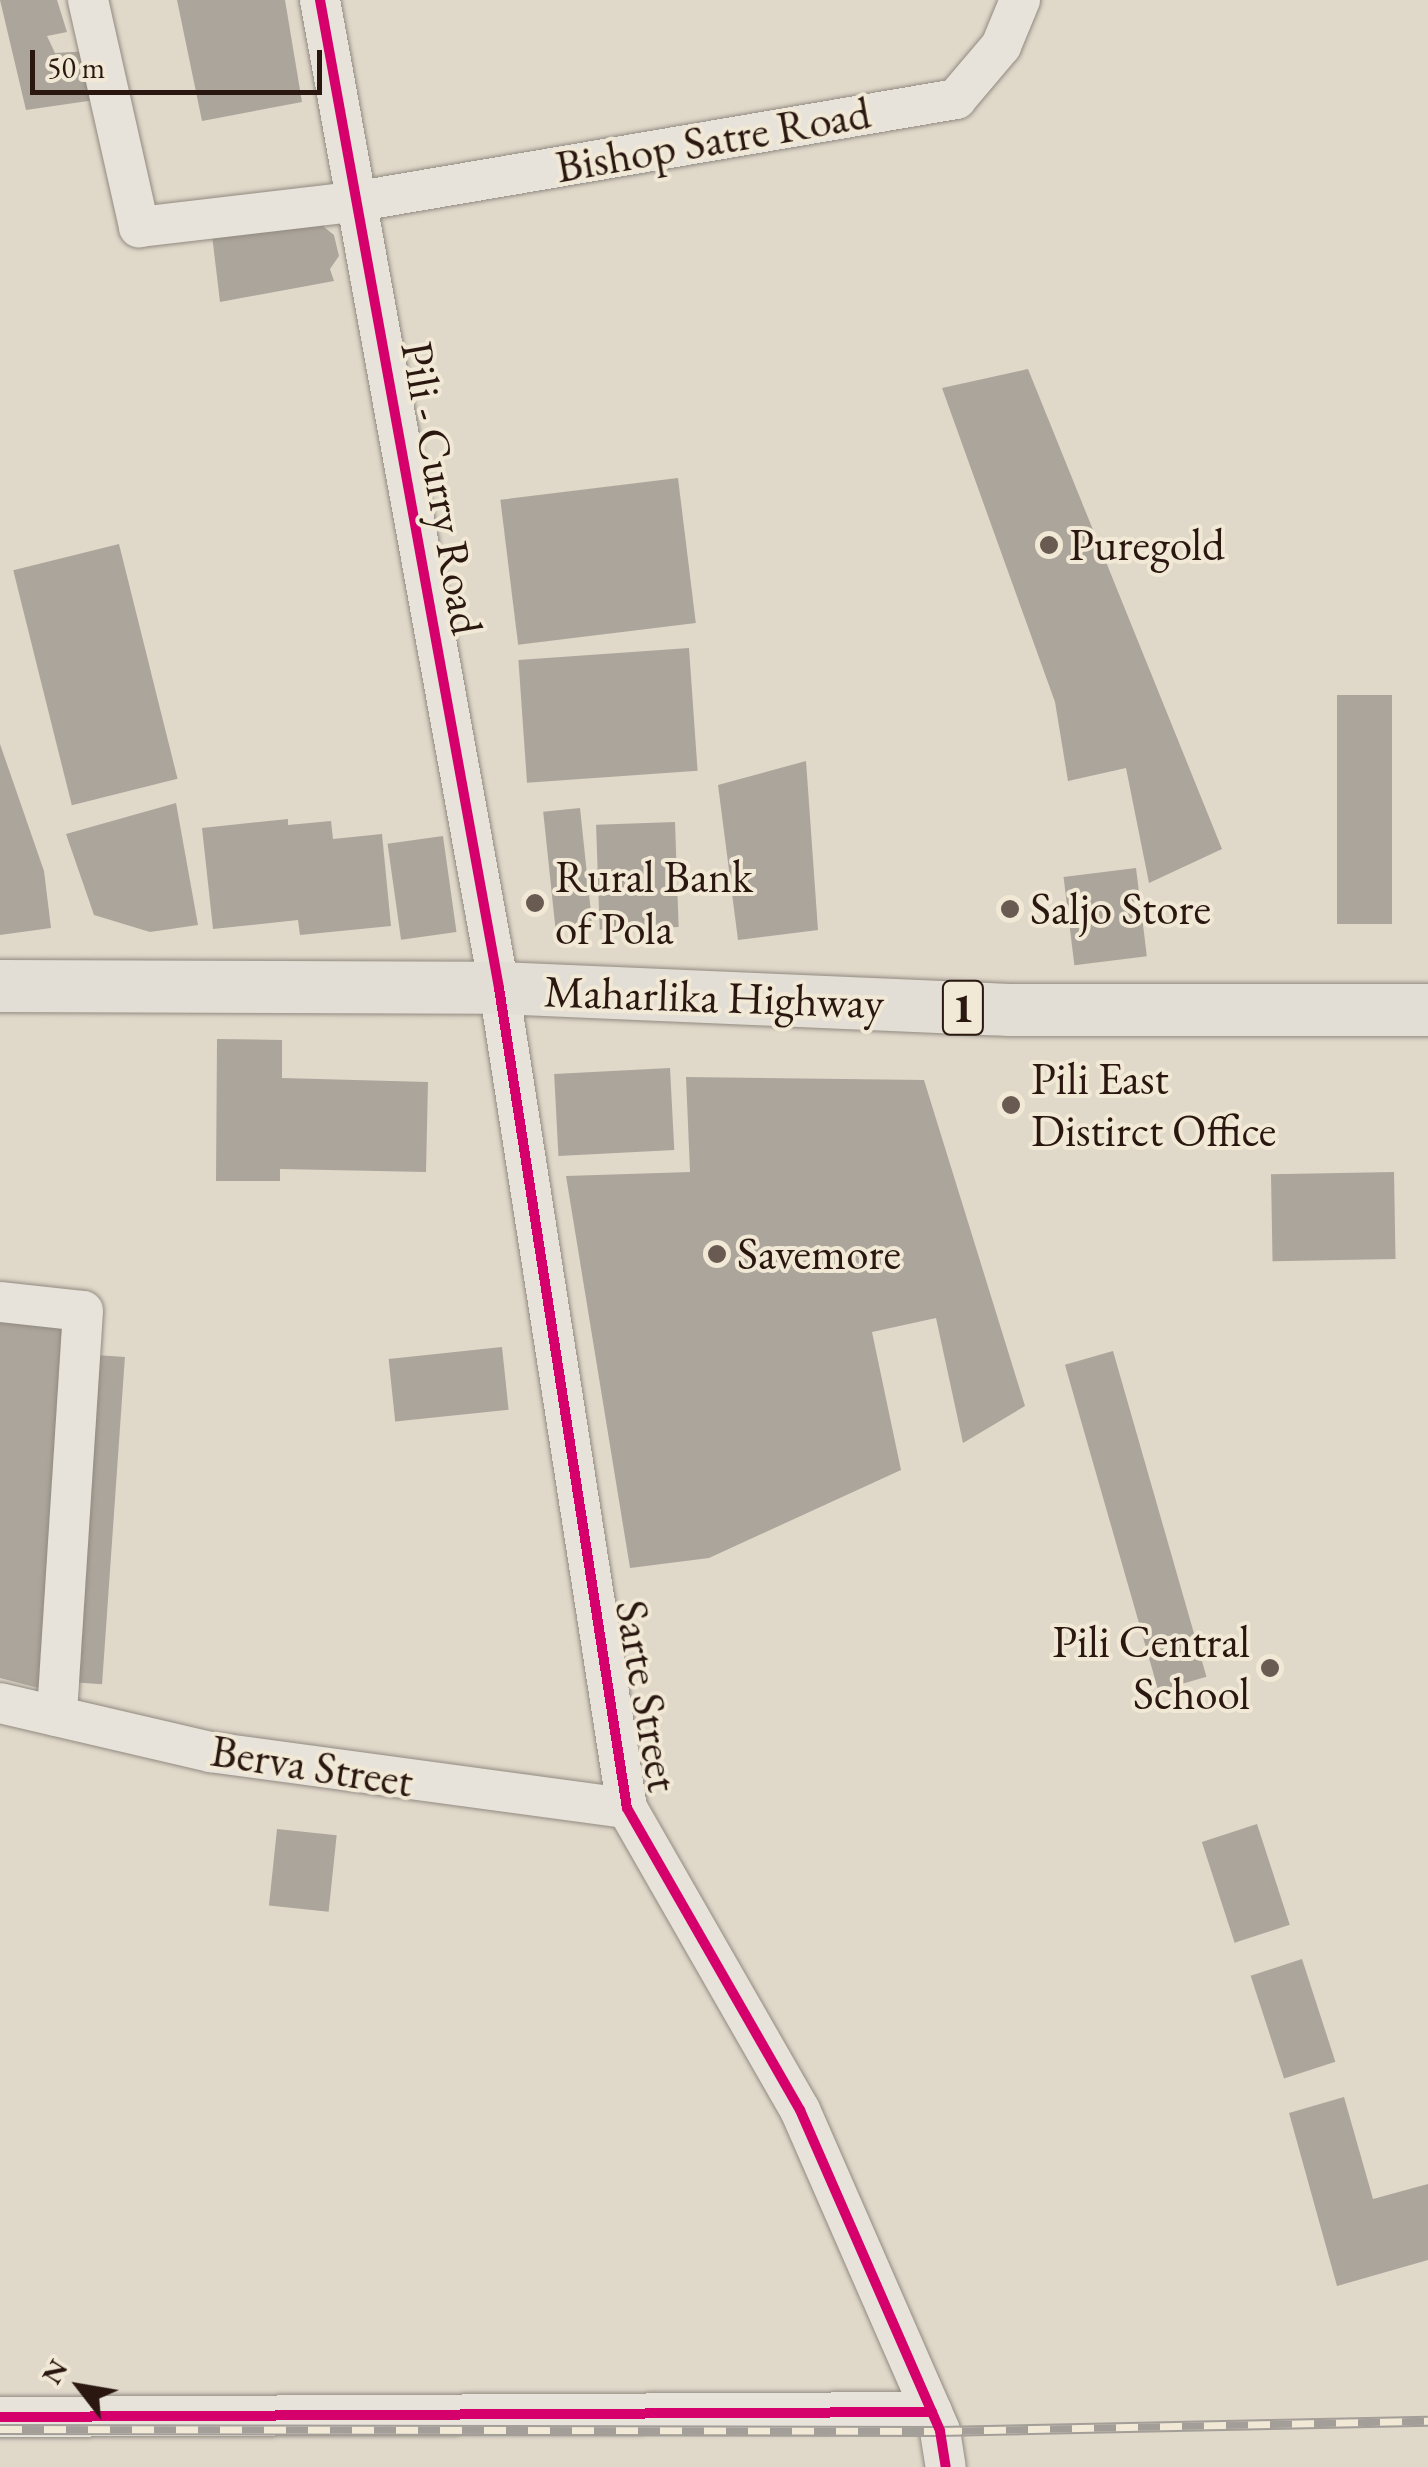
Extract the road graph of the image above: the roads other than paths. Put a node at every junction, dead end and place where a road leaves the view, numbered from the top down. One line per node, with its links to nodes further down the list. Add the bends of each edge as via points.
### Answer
1 (88, 0): 4 (street, Bishop Satre Road, via 139,227)
2 (320, 0): 4 (street, Pili - Curry Road)
3 (1020, 0): 4 (street, Bishop Satre Road, via 1001,46 956,99)
4 (354, 202): 6 (street, Pili - Curry Road)
5 (0, 986): 6 (main road, Maharlika Highway / 1)
6 (499, 988): 7 (main road, Maharlika Highway / 1, via 1010,1010); 11 (street, Sarte Street)
7 (1428, 1010)
8 (0, 1302): 10 (street, via 84,1310)
9 (0, 1703): 10 (street, Berva Street)
10 (57, 1716): 11 (street, Berva Street, via 211,1752)
11 (626, 1808): 12 (street, Sarte Street, via 800,2110)
12 (932, 2412): 13 (street); 14 (street, Sarte Street)
13 (0, 2417)
14 (946, 2467)

